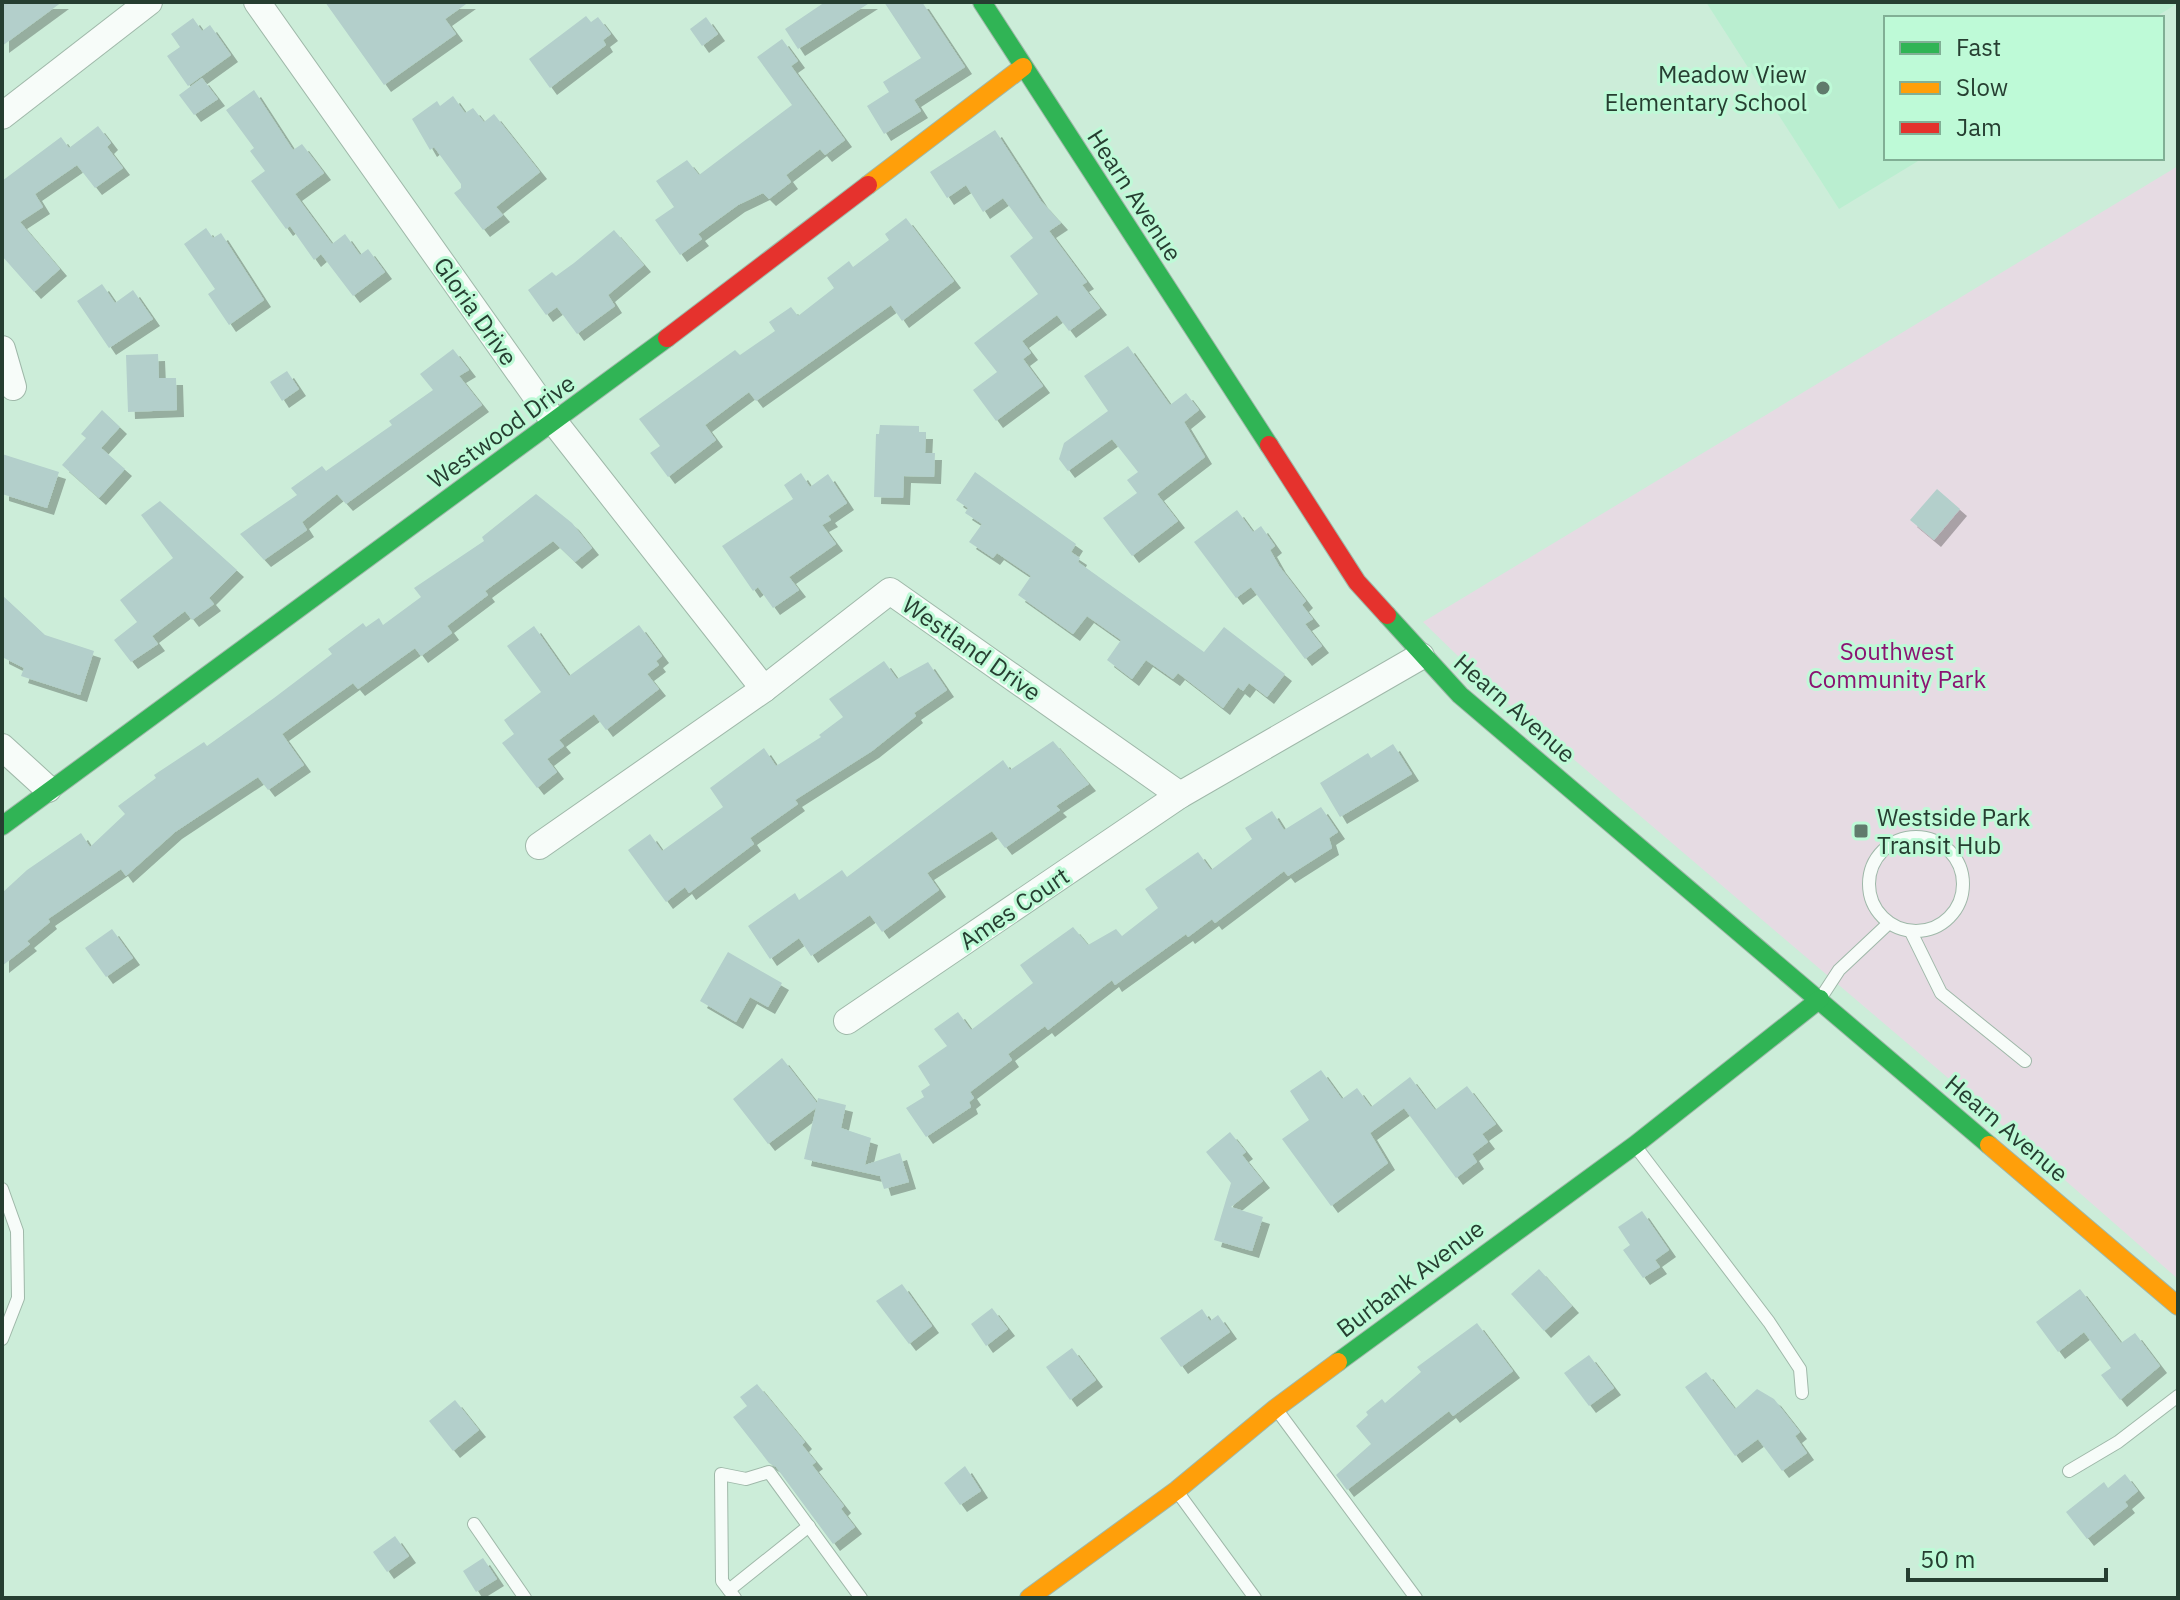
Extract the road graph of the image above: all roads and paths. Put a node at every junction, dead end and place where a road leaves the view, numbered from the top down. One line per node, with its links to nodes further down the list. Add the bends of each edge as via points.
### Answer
1 (149, 2): 5 (street)
2 (257, 2): 8 (street, Gloria Drive)
3 (982, 2): 4 (street, Hearn Avenue)
4 (1023, 67): 8 (street, Westwood Drive); 9 (street, Hearn Avenue, via 1357,582)
5 (2, 116)
6 (2, 349): 7 (street)
7 (13, 387)
8 (555, 423): 10 (street, Gloria Drive); 12 (street, Westwood Drive)
9 (1421, 656): 13 (street); 18 (street, Hearn Avenue)
10 (764, 689): 13 (street, Westland Drive, via 890,591); 15 (street, Westland Drive)
11 (2, 747): 12 (street)
12 (48, 789): 14 (street, Westwood Drive)
13 (1180, 795): 19 (street, Ames Court)
14 (2, 826)
15 (539, 846)
16 (1889, 923): 17 (lane); 17 (lane, via 1870,893 1874,862 1897,840 1928,837 1954,854 1964,885 1953,914 1942,925); 18 (lane, via 1839,970)
17 (1911, 932): 20 (lane, via 1941,993)
18 (1820, 999): 21 (street, Burbank Avenue); 23 (street, Hearn Avenue)
19 (847, 1021)
20 (2025, 1061)
21 (1635, 1145): 25 (lane, via 1769,1322 1800,1369); 27 (street, Burbank Avenue)
22 (2, 1189): 24 (lane, via 17,1231 18,1298)
23 (2178, 1306)
24 (2, 1339)
25 (1802, 1393)
26 (2178, 1396): 28 (lane)
27 (1276, 1408): 29 (street, Burbank Avenue); 37 (lane)
28 (2069, 1471)
29 (1177, 1490): 35 (street, Burbank Avenue); 36 (lane)
30 (474, 1524): 33 (lane)
31 (809, 1526): 32 (lane); 32 (lane, via 769,1472 746,1479 721,1474 722,1581); 34 (lane)
32 (732, 1594)
33 (525, 1598)
34 (861, 1598)
35 (1029, 1598)
36 (1255, 1598)
37 (1416, 1598)

